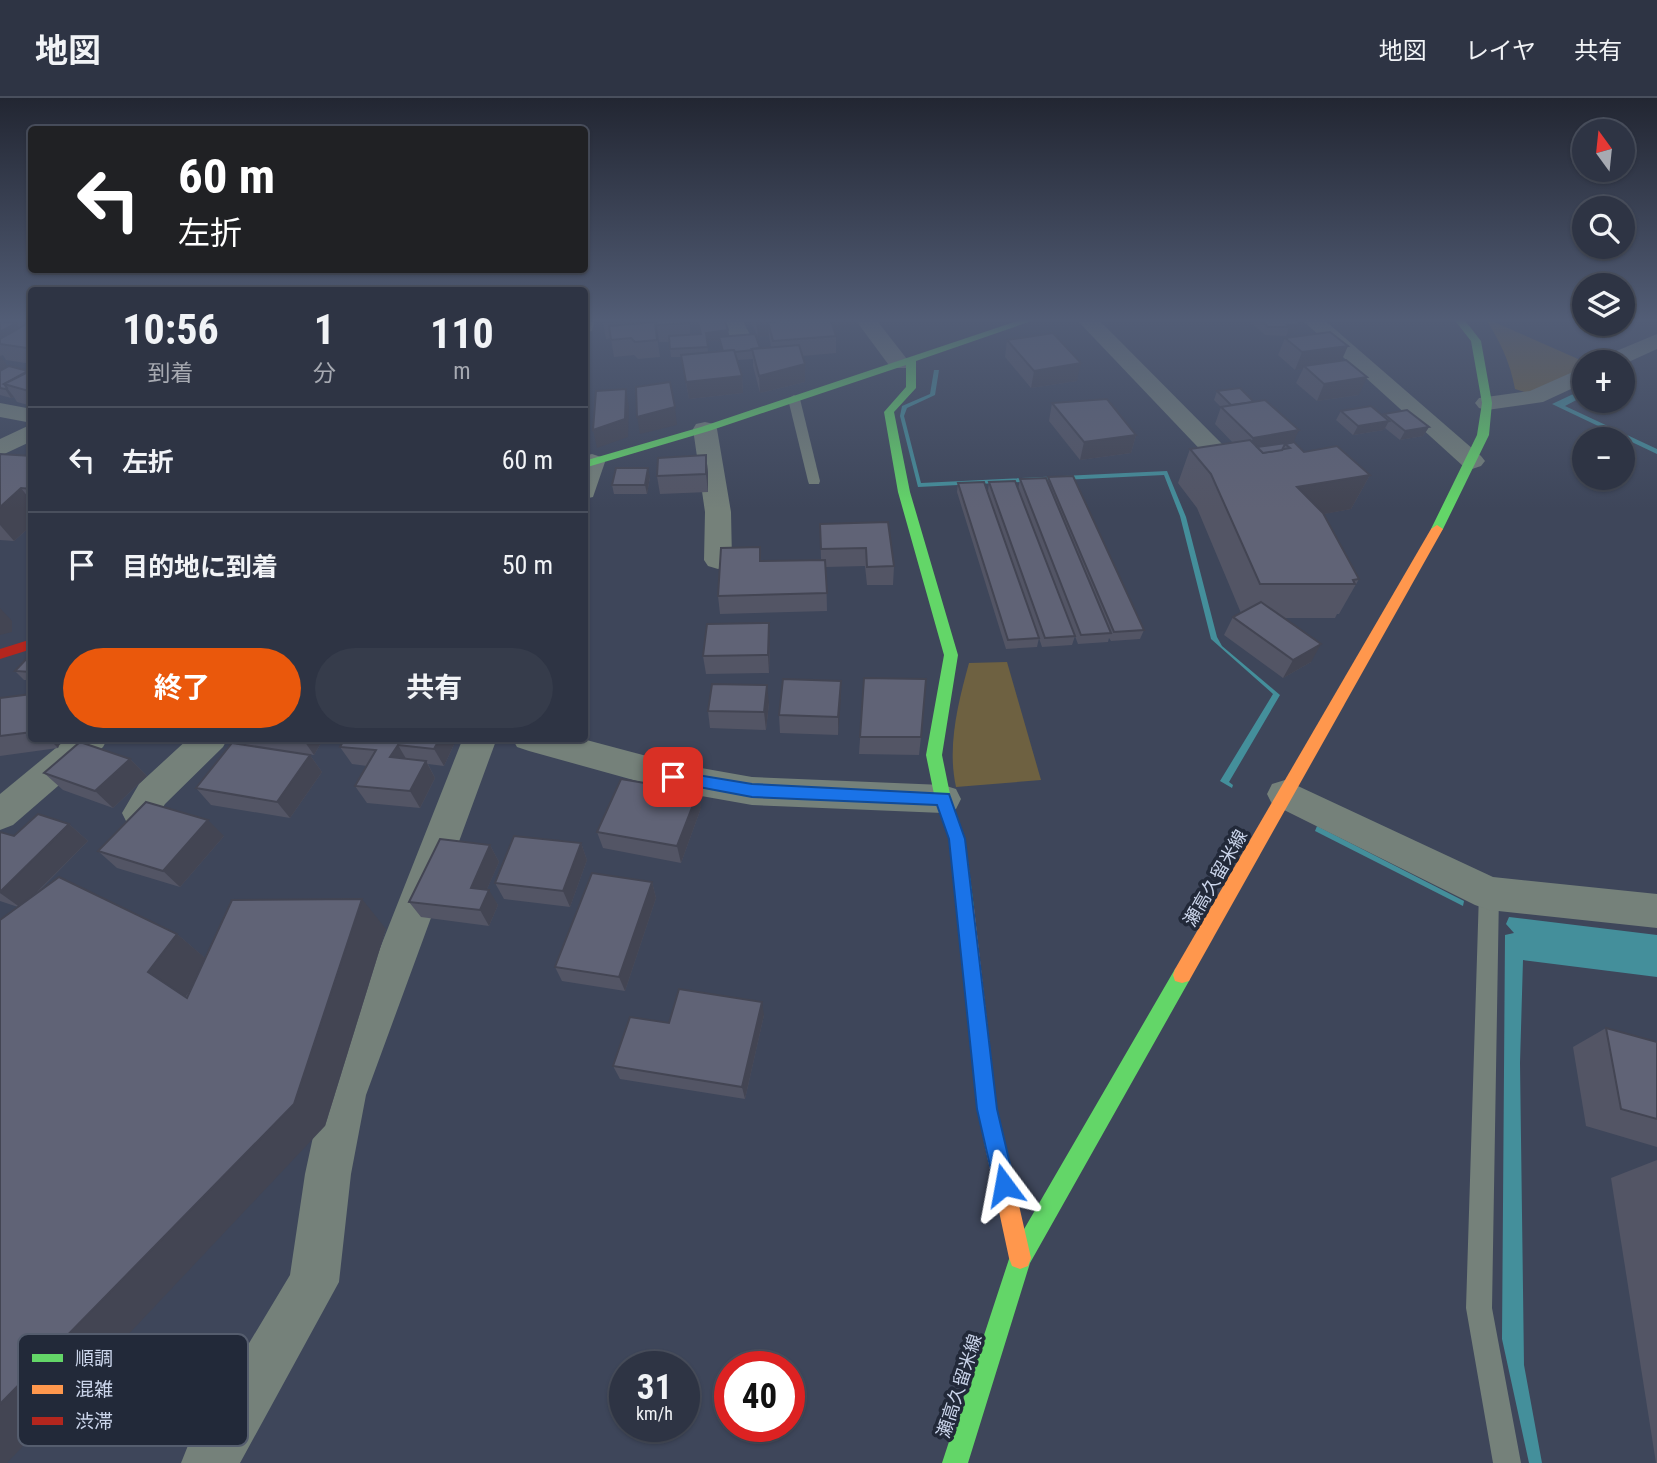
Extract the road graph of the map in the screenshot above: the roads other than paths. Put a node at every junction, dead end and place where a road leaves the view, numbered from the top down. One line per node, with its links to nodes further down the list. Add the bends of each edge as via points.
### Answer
1 (844, 382): 7 (main road)
2 (910, 382): 26 (main road, via 911,388 889,412 904,492 951,655 934,755)
3 (1147, 382): 14 (street)
4 (1382, 382): 15 (street)
5 (1483, 382): 8 (main road, 瀬高久留米線)
6 (1568, 382): 8 (street, via 1535,397)
7 (794, 398): 11 (main road); 17 (lane)
8 (1487, 403): 15 (main road, 瀬高久留米線, via 1483,435)
9 (0, 410): 10 (street)
10 (28, 415)
11 (705, 429): 16 (main road); 18 (street, via 718,512)
12 (28, 433): 13 (street)
13 (0, 449)
14 (1221, 457)
15 (1472, 461): 25 (main road, 瀬高久留米線)
16 (588, 464)
17 (814, 481)
18 (718, 560)
19 (28, 645): 20 (main road)
20 (0, 654)
21 (87, 742): 28 (street)
22 (207, 742): 27 (street, via 152,794)
23 (478, 742): 32 (street, via 344,1095 314,1282)
24 (544, 742): 26 (street, via 673,777 752,791)
25 (1285, 794): 29 (street); 31 (main road, 瀬高久留米線)
26 (943, 799): 31 (main road, via 957,839 987,1109)
27 (140, 813)
28 (0, 815)
29 (1489, 893): 30 (street); 36 (lane, via 1479,1308)
30 (1657, 911)
31 (1020, 1258): 35 (main road, 瀬高久留米線)
32 (248, 1396)
33 (219, 1446): 34 (street)
34 (209, 1463)
35 (955, 1463)
36 (1507, 1463)

